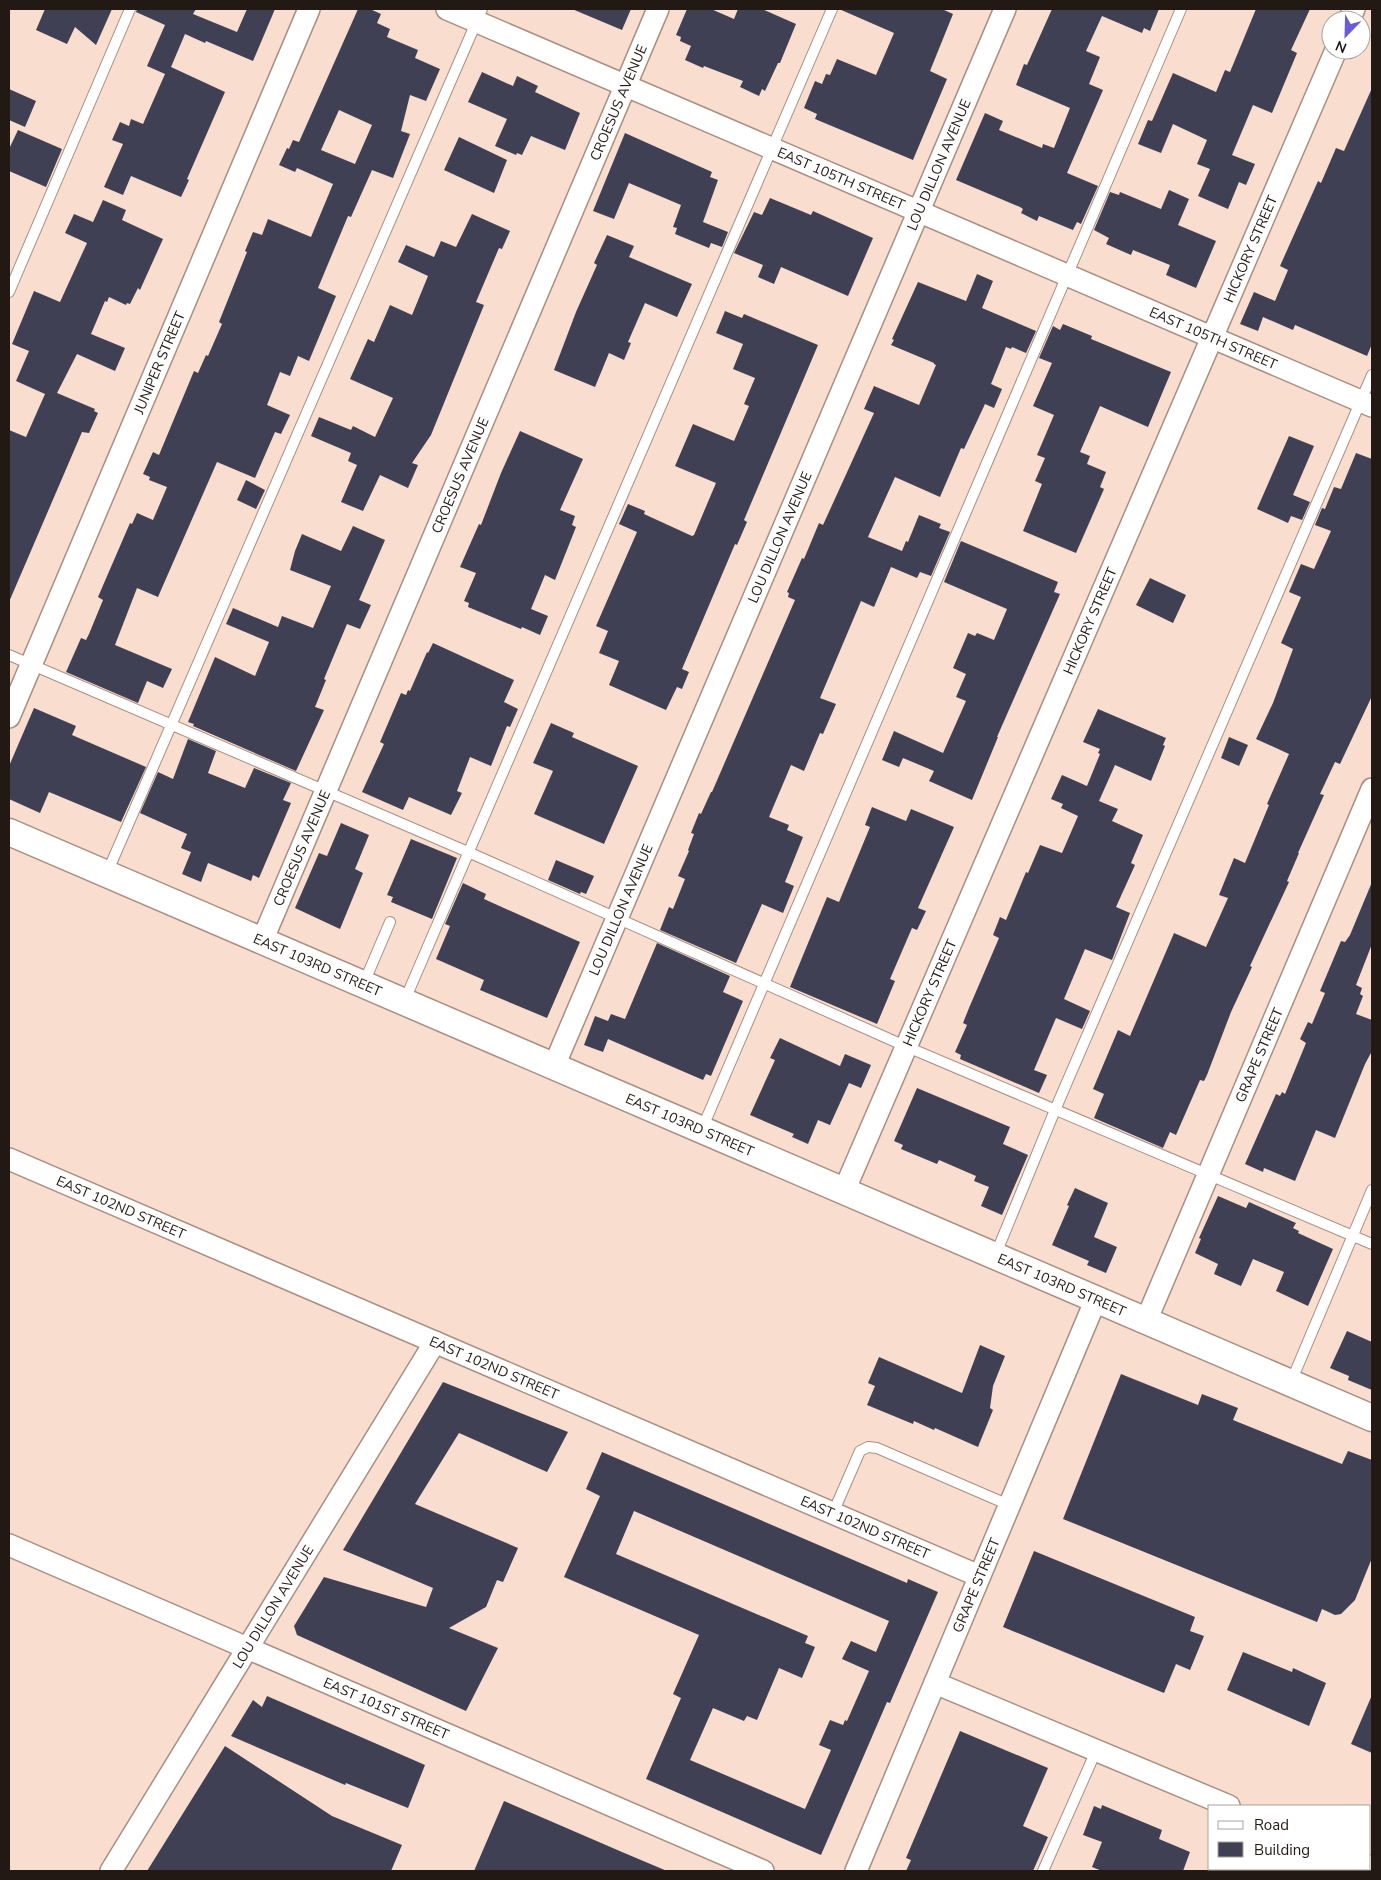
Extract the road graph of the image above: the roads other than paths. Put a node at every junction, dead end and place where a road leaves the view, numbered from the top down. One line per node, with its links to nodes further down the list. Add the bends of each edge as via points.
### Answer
1 (130, 9): 14 (lane)
2 (309, 9): 19 (street, JUNIPER STREET)
3 (447, 9): 8 (street, EAST 105TH STREET)
4 (658, 9): 10 (street, CROESUS AVENUE)
5 (832, 9): 11 (lane)
6 (1005, 9): 12 (street, LOU DILLON AVENUE)
7 (1181, 9): 13 (lane)
8 (480, 16): 10 (street, EAST 105TH STREET); 21 (lane)
9 (1332, 60): 15 (street, HICKORY STREET)
10 (624, 86): 11 (street, EAST 105TH STREET); 23 (street, CROESUS AVENUE)
11 (771, 148): 12 (street, EAST 105TH STREET); 25 (lane)
12 (918, 212): 13 (street, EAST 105TH STREET); 27 (street, LOU DILLON AVENUE)
13 (1067, 276): 15 (street, EAST 105TH STREET); 30 (lane)
14 (9, 292)
15 (1213, 337): 17 (street, EAST 105TH STREET); 33 (street, HICKORY STREET)
16 (1372, 375): 17 (lane)
17 (1367, 404): 35 (lane)
18 (9, 655): 19 (lane)
19 (31, 664): 20 (street, JUNIPER STREET); 21 (lane)
20 (9, 716)
21 (172, 724): 23 (lane); 26 (lane)
22 (1372, 789): 38 (street, GRAPE STREET)
23 (325, 790): 25 (lane); 29 (street, CROESUS AVENUE)
24 (9, 832): 26 (street, EAST 103RD STREET)
25 (468, 852): 27 (lane); 32 (lane)
26 (107, 874): 29 (street, EAST 103RD STREET)
27 (617, 917): 30 (lane); 34 (street, LOU DILLON AVENUE)
28 (390, 922): 31 (lane)
29 (262, 941): 31 (street, EAST 103RD STREET)
30 (764, 983): 33 (lane); 36 (lane)
31 (363, 984): 32 (street, EAST 103RD STREET)
32 (404, 1002): 34 (street, EAST 103RD STREET)
33 (905, 1046): 35 (lane); 40 (street, HICKORY STREET)
34 (554, 1066): 36 (street, EAST 103RD STREET)
35 (1055, 1110): 38 (lane); 43 (lane)
36 (701, 1130): 40 (street, EAST 103RD STREET)
37 (9, 1159): 46 (street, EAST 102ND STREET)
38 (1208, 1174): 41 (lane); 45 (street, GRAPE STREET)
39 (1372, 1190): 41 (lane)
40 (844, 1191): 43 (street, EAST 103RD STREET)
41 (1352, 1235): 42 (lane); 47 (lane)
42 (1372, 1244)
43 (995, 1256): 44 (street, EAST 103RD STREET)
44 (1096, 1299): 45 (street, EAST 103RD STREET); 49 (street, GRAPE STREET)
45 (1146, 1321): 47 (street, EAST 103RD STREET)
46 (435, 1342): 50 (street, EAST 102ND STREET); 53 (street, LOU DILLON AVENUE)
47 (1291, 1383): 48 (street, EAST 103RD STREET)
48 (1372, 1418)
49 (1009, 1505): 50 (lane, via 868,1447 860,1451); 52 (street, GRAPE STREET)
50 (833, 1513): 52 (street, EAST 102ND STREET)
51 (9, 1545): 53 (street, EAST 101ST STREET)
52 (980, 1576): 54 (street, GRAPE STREET)
53 (247, 1648): 57 (street, LOU DILLON AVENUE); 58 (street, EAST 101ST STREET)
54 (935, 1683): 55 (street); 59 (street, GRAPE STREET)
55 (1096, 1751): 56 (street); 60 (lane)
56 (1227, 1805)
57 (111, 1871)
58 (763, 1871)
59 (856, 1871)
60 (1043, 1871)

